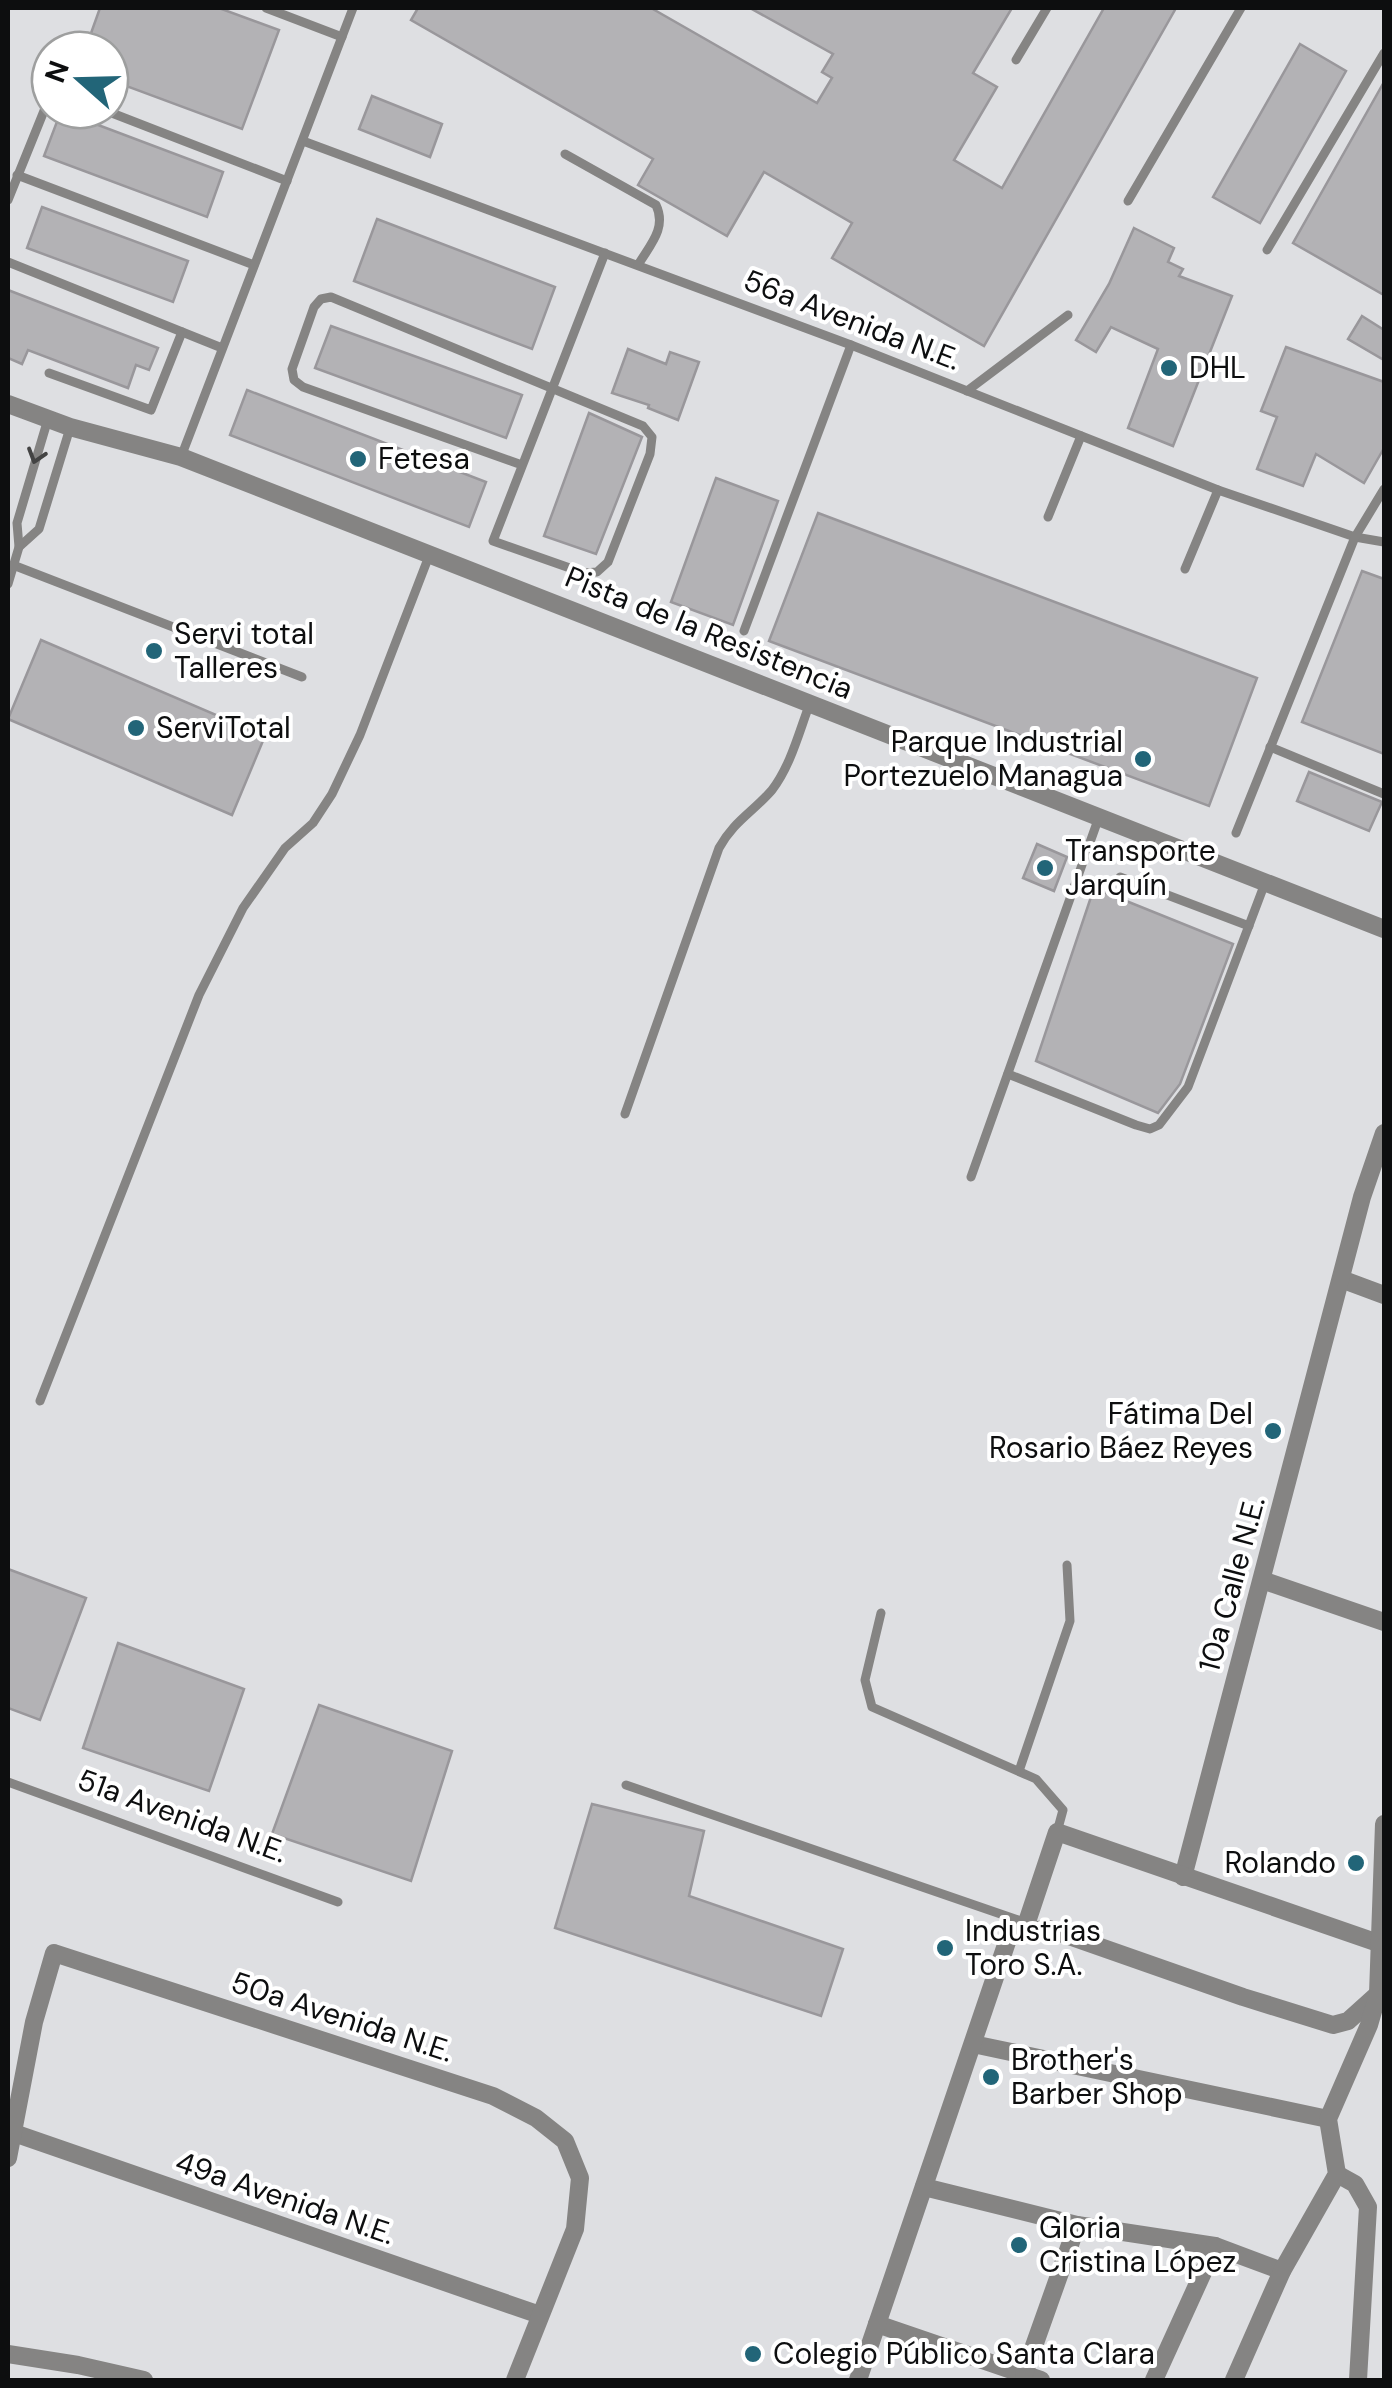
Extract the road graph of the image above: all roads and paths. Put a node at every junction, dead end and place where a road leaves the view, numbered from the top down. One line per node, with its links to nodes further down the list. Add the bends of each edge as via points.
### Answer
1 (266, 8): 5 (lane)
2 (353, 8): 5 (lane)
3 (1047, 8): 7 (lane)
4 (1240, 8): 17 (lane)
5 (342, 36): 12 (lane)
6 (1384, 53): 8 (lane)
7 (1016, 60)
8 (1372, 74): 9 (lane); 18 (lane)
9 (1384, 81)
10 (130, 120): 15 (lane)
11 (36, 130): 14 (lane)
12 (303, 141): 15 (lane); 19 (lane, 56a Avenida N.E.)
13 (565, 154): 22 (lane, via 656,205 662,218 658,232)
14 (18, 174): 16 (lane); 21 (lane)
15 (286, 182): 21 (lane)
16 (8, 200)
17 (1128, 201)
18 (1267, 250)
19 (606, 253): 22 (lane, 56a Avenida N.E.); 28 (lane)
20 (8, 262): 24 (lane)
21 (254, 264): 26 (lane)
22 (638, 265): 25 (lane, 56a Avenida N.E.)
23 (1068, 315): 29 (lane)
24 (182, 332): 26 (lane); 27 (lane, via 152,410)
25 (851, 345): 29 (lane, 56a Avenida N.E.); 46 (lane)
26 (222, 348): 34 (lane)
27 (49, 372)
28 (552, 388): 35 (lane); 35 (lane, via 643,426 652,437 608,562 597,572 584,574 494,540); 35 (lane, via 331,297 314,307 292,370 302,387)
29 (968, 391): 33 (lane, 56a Avenida N.E.)
30 (8, 404): 31 (street, Pista de la Resistencia)
31 (48, 419): 32 (street, Pista de la Resistencia); 41 (lane, one-way to 41, via 17,523)
32 (70, 427): 34 (street, Pista de la Resistencia); 41 (lane, via 39,530)
33 (1081, 436): 37 (lane, 56a Avenida N.E.); 38 (lane)
34 (181, 456): 42 (street, Pista de la Resistencia)
35 (522, 466)
36 (1384, 489): 39 (lane)
37 (1218, 490): 39 (lane, 56a Avenida N.E.); 44 (lane)
38 (1048, 517)
39 (1355, 537): 40 (lane, 56a Avenida N.E.); 49 (lane)
40 (1384, 542)
41 (20, 547): 43 (lane)
42 (430, 553): 48 (street, Pista de la Resistencia); 63 (lane, via 332,794 243,908 199,995)
43 (13, 565): 45 (lane); 47 (lane)
44 (1186, 569)
45 (8, 584)
46 (744, 631)
47 (302, 677)
48 (810, 703): 51 (street, Pista de la Resistencia); 58 (lane, via 784,774 719,848)
49 (1270, 747): 50 (lane); 52 (lane)
50 (1384, 794)
51 (1099, 817): 54 (street, Pista de la Resistencia); 57 (lane)
52 (1236, 833)
53 (1120, 877): 55 (lane)
54 (1265, 883): 55 (lane); 56 (street, Pista de la Resistencia)
55 (1249, 926): 57 (lane, via 1188,1086 1160,1125 1136,1125)
56 (1384, 929)
57 (1008, 1074): 60 (lane)
58 (625, 1114)
59 (1384, 1132): 61 (street, 10a Calle N.E.)
60 (971, 1177)
61 (1340, 1280): 62 (street); 65 (street, 10a Calle N.E.)
62 (1384, 1295)
63 (40, 1401)
64 (1068, 1565): 68 (lane, via 1070,1622)
65 (1262, 1580): 67 (street); 73 (street, 10a Calle N.E.)
66 (882, 1613): 68 (lane, via 865,1680 872,1707)
67 (1384, 1622)
68 (1019, 1772): 72 (lane, via 1036,1779 1063,1810)
69 (8, 1782): 74 (lane, 51a Avenida N.E.)
70 (626, 1784): 75 (lane)
71 (1384, 1824): 76 (street)
72 (1057, 1832): 73 (street); 75 (street)
73 (1184, 1877): 76 (street)
74 (338, 1902)
75 (1025, 1927): 77 (street, via 1049,1928 1333,2024 1348,2021); 78 (street, via 1008,1939)
76 (1381, 1944): 77 (street)
77 (1381, 1993): 79 (street)
78 (973, 2044): 79 (street); 83 (street)
79 (1328, 2119): 82 (street)
80 (12, 2132): 81 (street); 87 (street, 49a Avenida N.E.); 87 (street, 50a Avenida N.E., via 54,1952 493,2096 564,2141 580,2178 575,2228)
81 (8, 2158)
82 (1337, 2174): 86 (street); 96 (street, via 1355,2184 1368,2207)
83 (924, 2187): 84 (street); 88 (street)
84 (1077, 2225): 85 (street); 90 (street)
85 (1215, 2246): 86 (street); 94 (street)
86 (1282, 2271): 95 (street)
87 (540, 2315): 92 (street)
88 (877, 2324): 90 (street); 93 (street)
89 (8, 2354): 91 (street)
90 (1032, 2378)
91 (144, 2380)
92 (515, 2380)
93 (858, 2380)
94 (1154, 2380)
95 (1234, 2380)
96 (1358, 2380)

